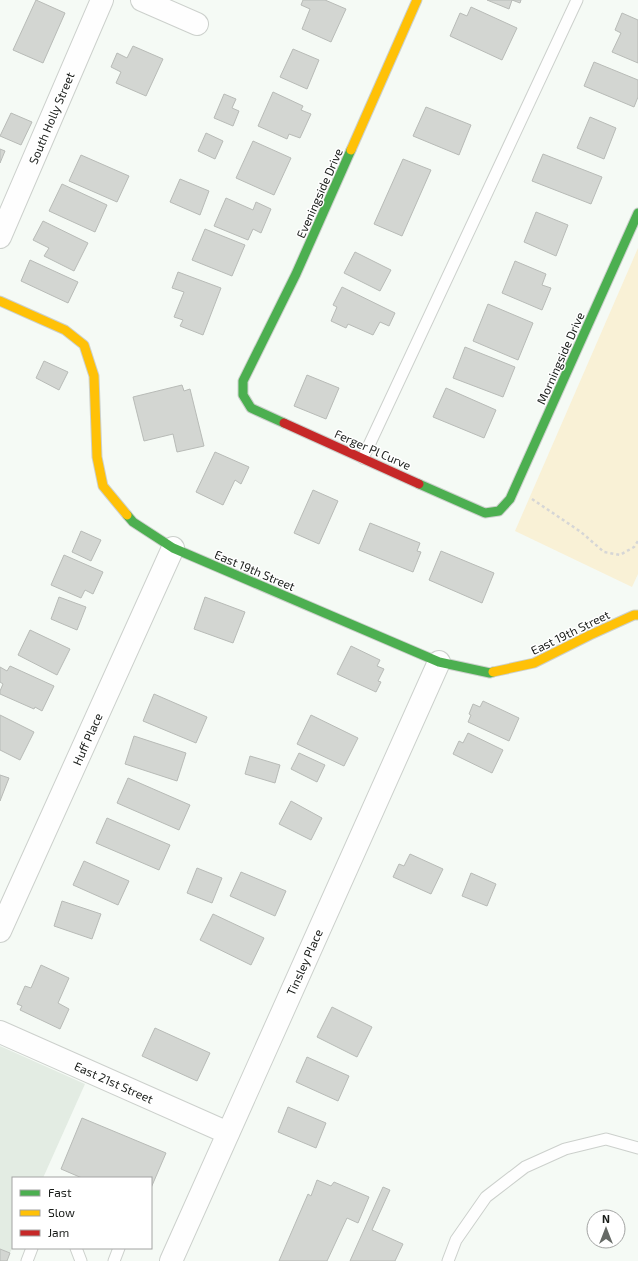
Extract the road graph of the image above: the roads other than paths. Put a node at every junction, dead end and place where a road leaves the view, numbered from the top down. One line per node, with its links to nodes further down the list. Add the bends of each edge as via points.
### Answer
1 (102, 0): 7 (street, South Holly Street)
2 (142, 0): 5 (street)
3 (417, 0): 9 (street, Eveningside Drive, via 296,274 244,381)
4 (577, 0): 10 (lane)
5 (198, 24)
6 (638, 213): 11 (street, Morningside Drive, via 510,499)
7 (0, 236)
8 (0, 301): 12 (street, East 19th Street, via 65,330 84,345 94,376 97,457 103,486 133,522)
9 (243, 395): 10 (street, Ferger Pl Curve, via 251,408)
10 (363, 458): 11 (street, Ferger Pl Curve, via 485,513)
11 (499, 511)
12 (173, 548): 14 (street, East 19th Street); 15 (street, Huff Place)
13 (638, 615): 14 (street, East 19th Street, via 590,634 534,664 490,673)
14 (439, 662): 17 (street, Tinsley Place)
15 (0, 931)
16 (0, 1032): 17 (street, East 21st Street)
17 (228, 1133): 27 (street, Tinsley Place)
18 (638, 1148): 28 (lane, via 606,1139 565,1149 525,1167 486,1197 456,1240)
19 (32, 1249): 23 (lane)
20 (36, 1249): 24 (lane)
21 (76, 1249): 25 (lane)
22 (119, 1249): 26 (lane)
23 (27, 1261)
24 (30, 1261)
25 (82, 1261)
26 (114, 1261)
27 (171, 1261)
28 (448, 1261)

